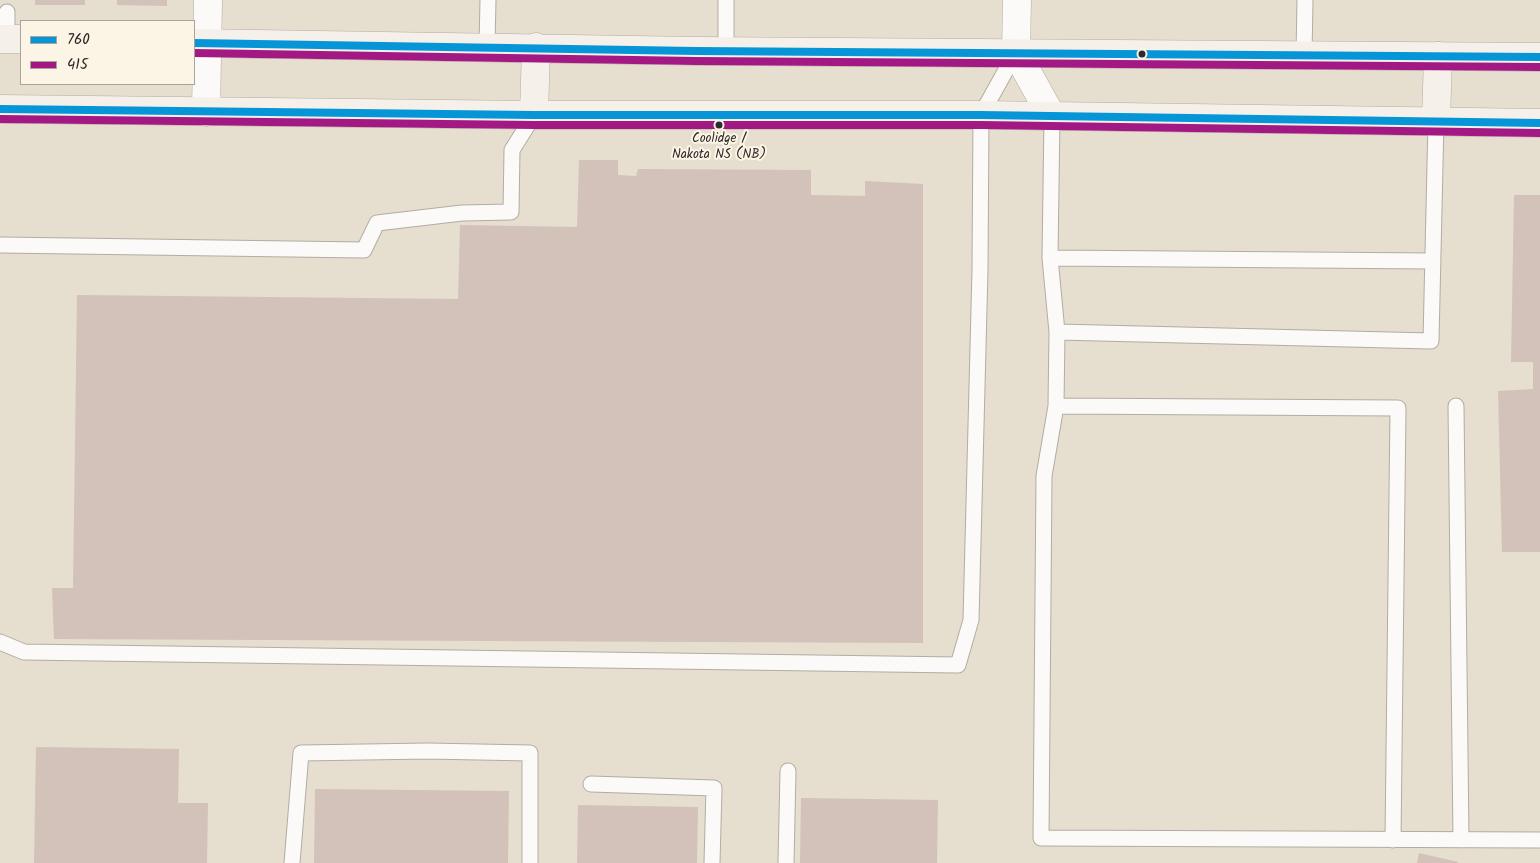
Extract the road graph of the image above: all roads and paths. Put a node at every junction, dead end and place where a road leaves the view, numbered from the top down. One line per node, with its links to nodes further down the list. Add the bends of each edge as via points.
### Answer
1 (208, 0): 8 (street)
2 (488, 0): 9 (lane)
3 (726, 0): 11 (lane)
4 (1017, 0): 12 (street)
5 (1305, 0): 13 (lane)
6 (8, 12): 7 (lane)
7 (9, 39)
8 (201, 43): 9 (main road); 17 (street)
9 (487, 47): 10 (main road)
10 (536, 47): 11 (main road); 18 (main road)
11 (726, 50): 12 (main road)
12 (1016, 52): 13 (main road); 19 (lane); 20 (street)
13 (1304, 55): 14 (main road)
14 (1438, 56): 15 (main road); 21 (main road)
15 (1540, 57)
16 (0, 109): 17 (main road)
17 (206, 112): 18 (main road)
18 (534, 115): 19 (main road); 23 (lane, via 512,150 511,212 462,213 377,223 364,250)
19 (981, 116): 20 (main road); 29 (lane, via 972,620 958,665 24,652)
20 (1052, 117): 21 (main road); 24 (lane)
21 (1436, 121): 22 (main road); 25 (lane)
22 (1540, 124)
23 (0, 245)
24 (1050, 258): 25 (lane); 26 (lane)
25 (1433, 261): 26 (lane, via 1431,341)
26 (1057, 332): 27 (lane)
27 (1056, 406): 32 (lane, via 1398,408); 32 (lane, via 1044,476 1041,838)
28 (1456, 406): 33 (lane)
29 (0, 642)
30 (788, 770): 38 (lane)
31 (591, 784): 37 (lane, via 714,788)
32 (1393, 840): 33 (lane)
33 (1461, 840): 34 (lane)
34 (1540, 840)
35 (292, 863): 36 (lane, via 302,753 428,751 530,753)
36 (530, 863)
37 (712, 863)
38 (786, 863)

